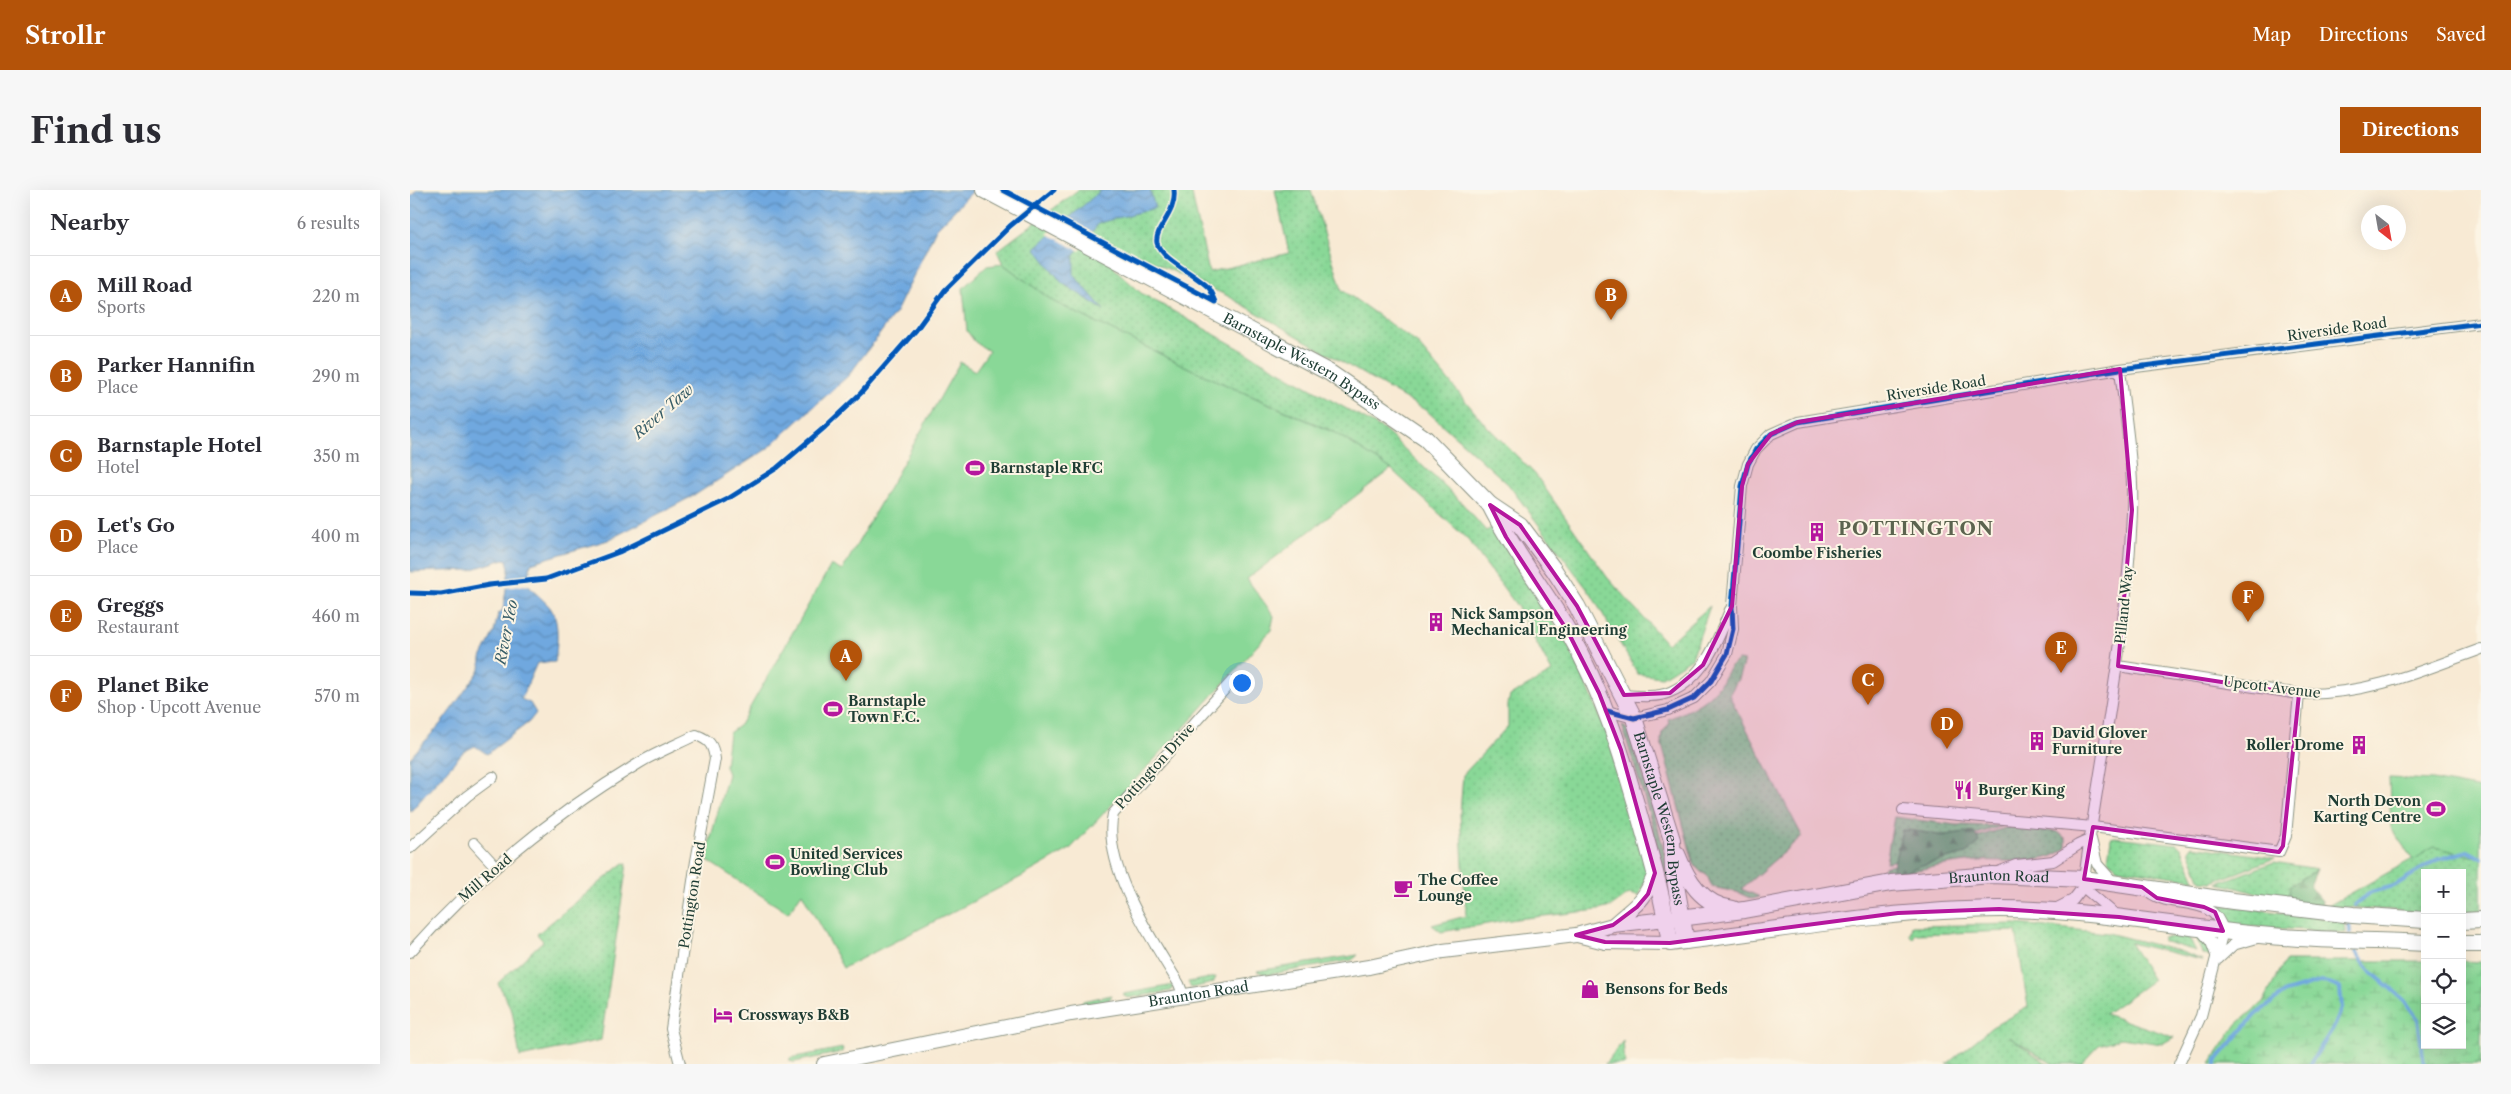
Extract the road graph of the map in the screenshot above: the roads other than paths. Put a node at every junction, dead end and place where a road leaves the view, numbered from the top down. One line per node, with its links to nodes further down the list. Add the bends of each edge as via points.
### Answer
1 (985, 190): 4 (main road, Barnstaple Western Bypass, via 1330,373 1426,439)
2 (2481, 323): 3 (street, Riverside Road)
3 (2120, 369): 5 (street, Riverside Road, via 1798,422 1771,434 1756,449 1742,486); 7 (street, Pilland Way, via 2132,510)
4 (1490, 505): 10 (main road, Barnstaple Western Bypass, via 1520,525 1554,570 1578,606); 11 (main road, Barnstaple Western Bypass, via 1506,537 1567,630)
5 (1732, 606): 10 (street, Riverside Road, via 1703,666 1690,679 1670,693); 12 (street, Riverside Road, via 1733,629 1727,654 1711,681 1694,698 1668,710)
6 (2481, 649): 9 (street, Upcott Avenue, via 2370,687 2327,694)
7 (2118, 666): 9 (street, Upcott Avenue); 16 (street, Pilland Way)
8 (1232, 680): 45 (street, Pottington Drive, via 1112,814 1110,825 1122,882)
9 (2299, 694): 16 (street, via 2286,836 2279,852)
10 (1624, 695): 12 (main road, Barnstaple Western Bypass)
11 (1607, 712): 12 (street, Riverside Road); 22 (main road, Barnstaple Western Bypass)
12 (1634, 718): 18 (main road, Barnstaple Western Bypass)
13 (696, 735): 21 (street, Mill Road, via 622,774 540,832); 46 (street, Pottington Road, via 713,745 715,759 671,1030)
14 (493, 777): 20 (street)
15 (1902, 810): 16 (street)
16 (2093, 827): 17 (street, Pilland Way)
17 (2091, 839): 23 (street, via 2053,861 2016,866); 24 (street, Pilland Way); 25 (street, Pilland Way, via 2097,864)
18 (1672, 840): 27 (main road, via 1689,882 1699,893 1728,908); 30 (main road, Barnstaple Western Bypass)
19 (474, 843): 21 (street)
20 (410, 848)
21 (496, 868): 43 (street, Mill Road, via 440,919)
22 (1655, 872): 30 (main road, Barnstaple Western Bypass); 34 (main road, via 1644,898)
23 (1992, 875): 24 (main road, Braunton Road); 27 (main road, Braunton Road, via 1891,884)
24 (2084, 883): 25 (main road, Braunton Road); 28 (street, via 2073,900); 29 (street)
25 (2114, 883): 26 (main road, Braunton Road)
26 (2142, 887): 31 (main road, Braunton Road, via 2353,915); 36 (street, via 2157,898 2215,912)
27 (1744, 910): 30 (main road, Braunton Road)
28 (2050, 910): 29 (main road, Braunton Road); 39 (main road, Braunton Road, via 1898,913)
29 (2119, 916): 35 (main road, Braunton Road)
30 (1674, 919): 34 (main road, Braunton Road); 39 (main road, Barnstaple Western Bypass)
31 (2421, 920)
32 (2481, 920): 33 (main road)
33 (2466, 921)
34 (1613, 924): 37 (main road, Braunton Road)
35 (2198, 927): 36 (main road, Braunton Road); 44 (street, via 2211,942)
36 (2223, 931): 38 (main road, Braunton Road); 44 (street)
37 (1576, 935): 39 (main road, Braunton Road, via 1605,942); 45 (main road, Braunton Road, via 1443,951 1369,967)
38 (2268, 935): 40 (main road, Braunton Road); 44 (street, via 2233,945)
39 (1678, 942)
40 (2421, 943)
41 (2466, 944): 42 (main road)
42 (2481, 944)
43 (410, 952)
44 (2217, 959): 48 (street, via 2201,1016)
45 (1184, 997): 47 (main road, Braunton Road, via 1071,1014)
46 (680, 1064)
47 (824, 1064)
48 (2179, 1064)

